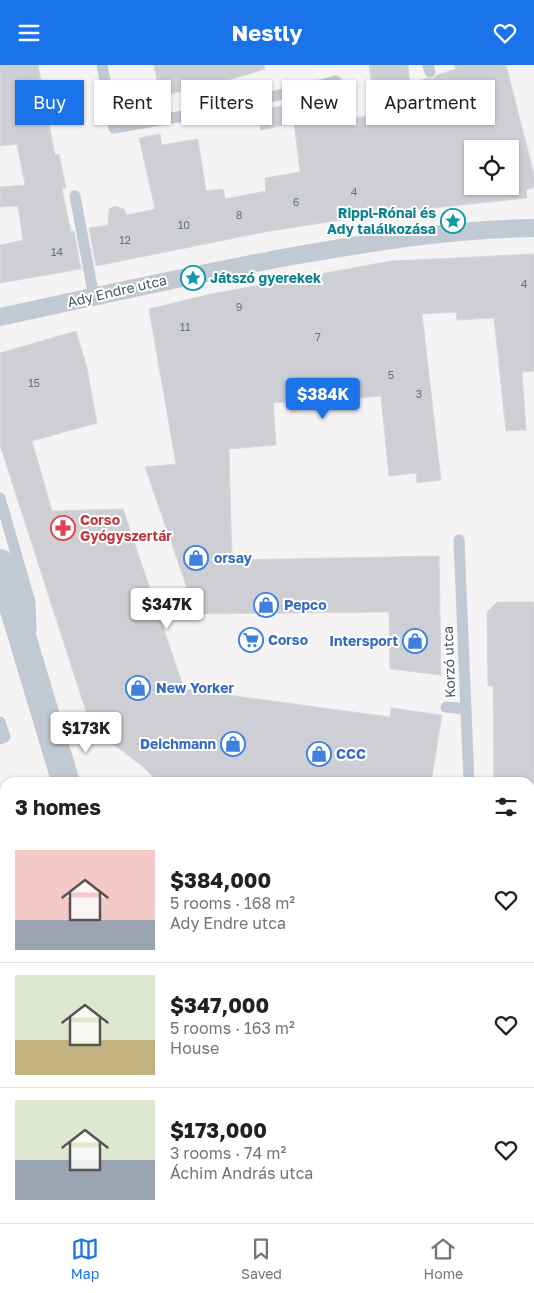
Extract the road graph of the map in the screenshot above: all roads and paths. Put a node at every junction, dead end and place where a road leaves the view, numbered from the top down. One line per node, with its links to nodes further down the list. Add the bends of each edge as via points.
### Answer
1 (102, 65): 2 (lane, via 114,128 218,110)
2 (282, 94)
3 (75, 196): 5 (lane)
4 (534, 228): 5 (street, Ady Endre utca, via 501,228 390,239 203,272)
5 (94, 297): 6 (street, Ady Endre utca)
6 (0, 317)
7 (0, 498): 10 (lane, via 30,601)
8 (459, 540): 12 (lane, Korzó utca)
9 (0, 563): 10 (street)
10 (31, 669): 15 (street)
11 (446, 707): 12 (lane)
12 (466, 709): 19 (lane, Korzó utca)
13 (0, 722): 14 (lane, via 5,737)
14 (0, 739)
15 (58, 753): 16 (street); 17 (street); 18 (street)
16 (51, 777)
17 (64, 777)
18 (78, 777)
19 (469, 777)

